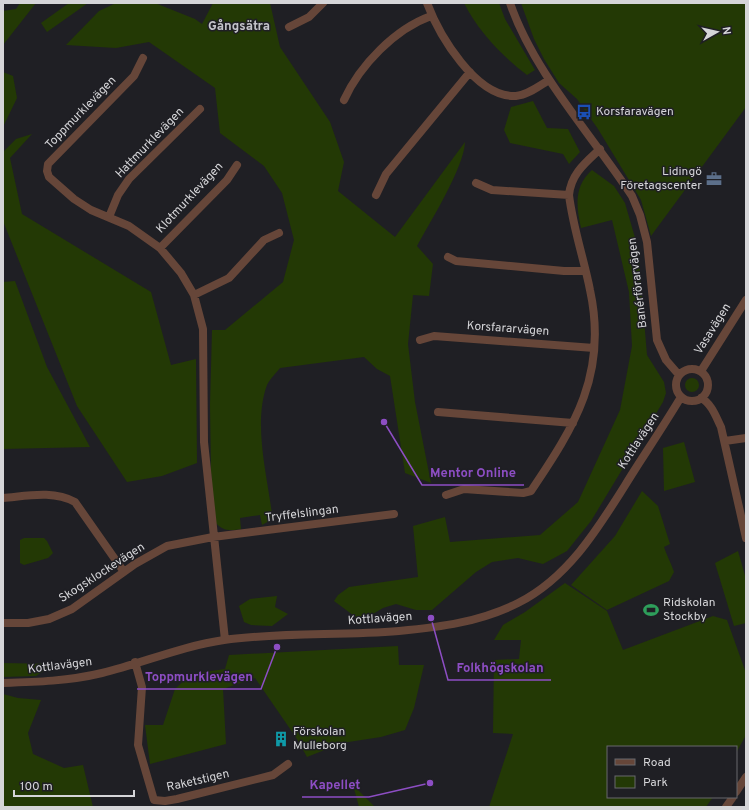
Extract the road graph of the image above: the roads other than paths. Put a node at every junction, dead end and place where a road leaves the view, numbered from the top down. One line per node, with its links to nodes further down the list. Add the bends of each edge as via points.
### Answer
1 (322, 3): 5 (street, via 309,17)
2 (427, 3): 4 (street)
3 (510, 3): 8 (street, Banérförarvägen)
4 (431, 16): 7 (street, via 450,49); 9 (street, via 413,23 393,38 352,82)
5 (289, 27)
6 (143, 58): 16 (street, Toppmurklevägen, via 134,76 47,167 49,177 74,199 91,210)
7 (470, 72): 8 (street, via 489,87 508,96 527,93); 14 (street, via 386,174)
8 (549, 80): 11 (street, Banérförarvägen)
9 (344, 100)
10 (200, 109): 16 (street, Hattmurklevägen, via 129,179 118,195)
11 (600, 149): 15 (street, via 572,178); 26 (street, Banérförarvägen, via 632,196 640,215 651,270 657,340 666,360)
12 (237, 165): 18 (street, Klotmurklevägen, via 227,180)
13 (476, 183): 15 (street, via 492,190)
14 (376, 195)
15 (569, 195): 20 (street)
16 (109, 217): 18 (street, Toppmurklevägen, via 129,226)
17 (279, 233): 21 (street, via 264,240 229,278)
18 (160, 248): 21 (street, Toppmurklevägen, via 181,273)
19 (448, 256): 20 (street, via 456,261)
20 (585, 271): 24 (street, via 595,314)
21 (194, 295): 36 (street, Toppmurklevägen, via 203,329 204,442)
22 (746, 300): 25 (street, Vasavägen)
23 (420, 340): 24 (street, Korsfararvägen, via 434,336)
24 (594, 348): 30 (street, via 588,389)
25 (701, 372): 26 (street, via 688,369); 28 (street, via 708,384)
26 (679, 375): 27 (street, via 675,386)
27 (681, 397): 28 (street, via 692,401); 40 (street, Kottlavägen, via 581,551 557,576 520,602 474,621 426,628)
28 (701, 398): 32 (street, via 715,414)
29 (438, 412): 30 (street)
30 (573, 423): 33 (street, via 561,447 531,491 522,493 464,489)
31 (746, 438): 32 (street)
32 (725, 441): 37 (street)
33 (446, 495)
34 (3, 498): 38 (street, via 55,495 64,496 75,502)
35 (394, 514): 36 (street, Tryffelslingan)
36 (213, 537): 38 (street, Skogsklockevägen, via 167,546); 40 (street, Toppmurklevägen)
37 (746, 538)
38 (124, 572): 39 (street, Skogsklockevägen, via 72,609 49,619 28,623)
39 (3, 623)
40 (224, 640): 41 (street, Kottlavägen)
41 (135, 662): 42 (street, Kottlavägen, via 102,673 52,681); 43 (street, Raketstigen, via 142,687 138,745 154,800 177,799 273,775)
42 (3, 683)
43 (288, 764)
44 (746, 776): 45 (street)
45 (737, 790)
46 (732, 798): 47 (street)
47 (726, 807)

